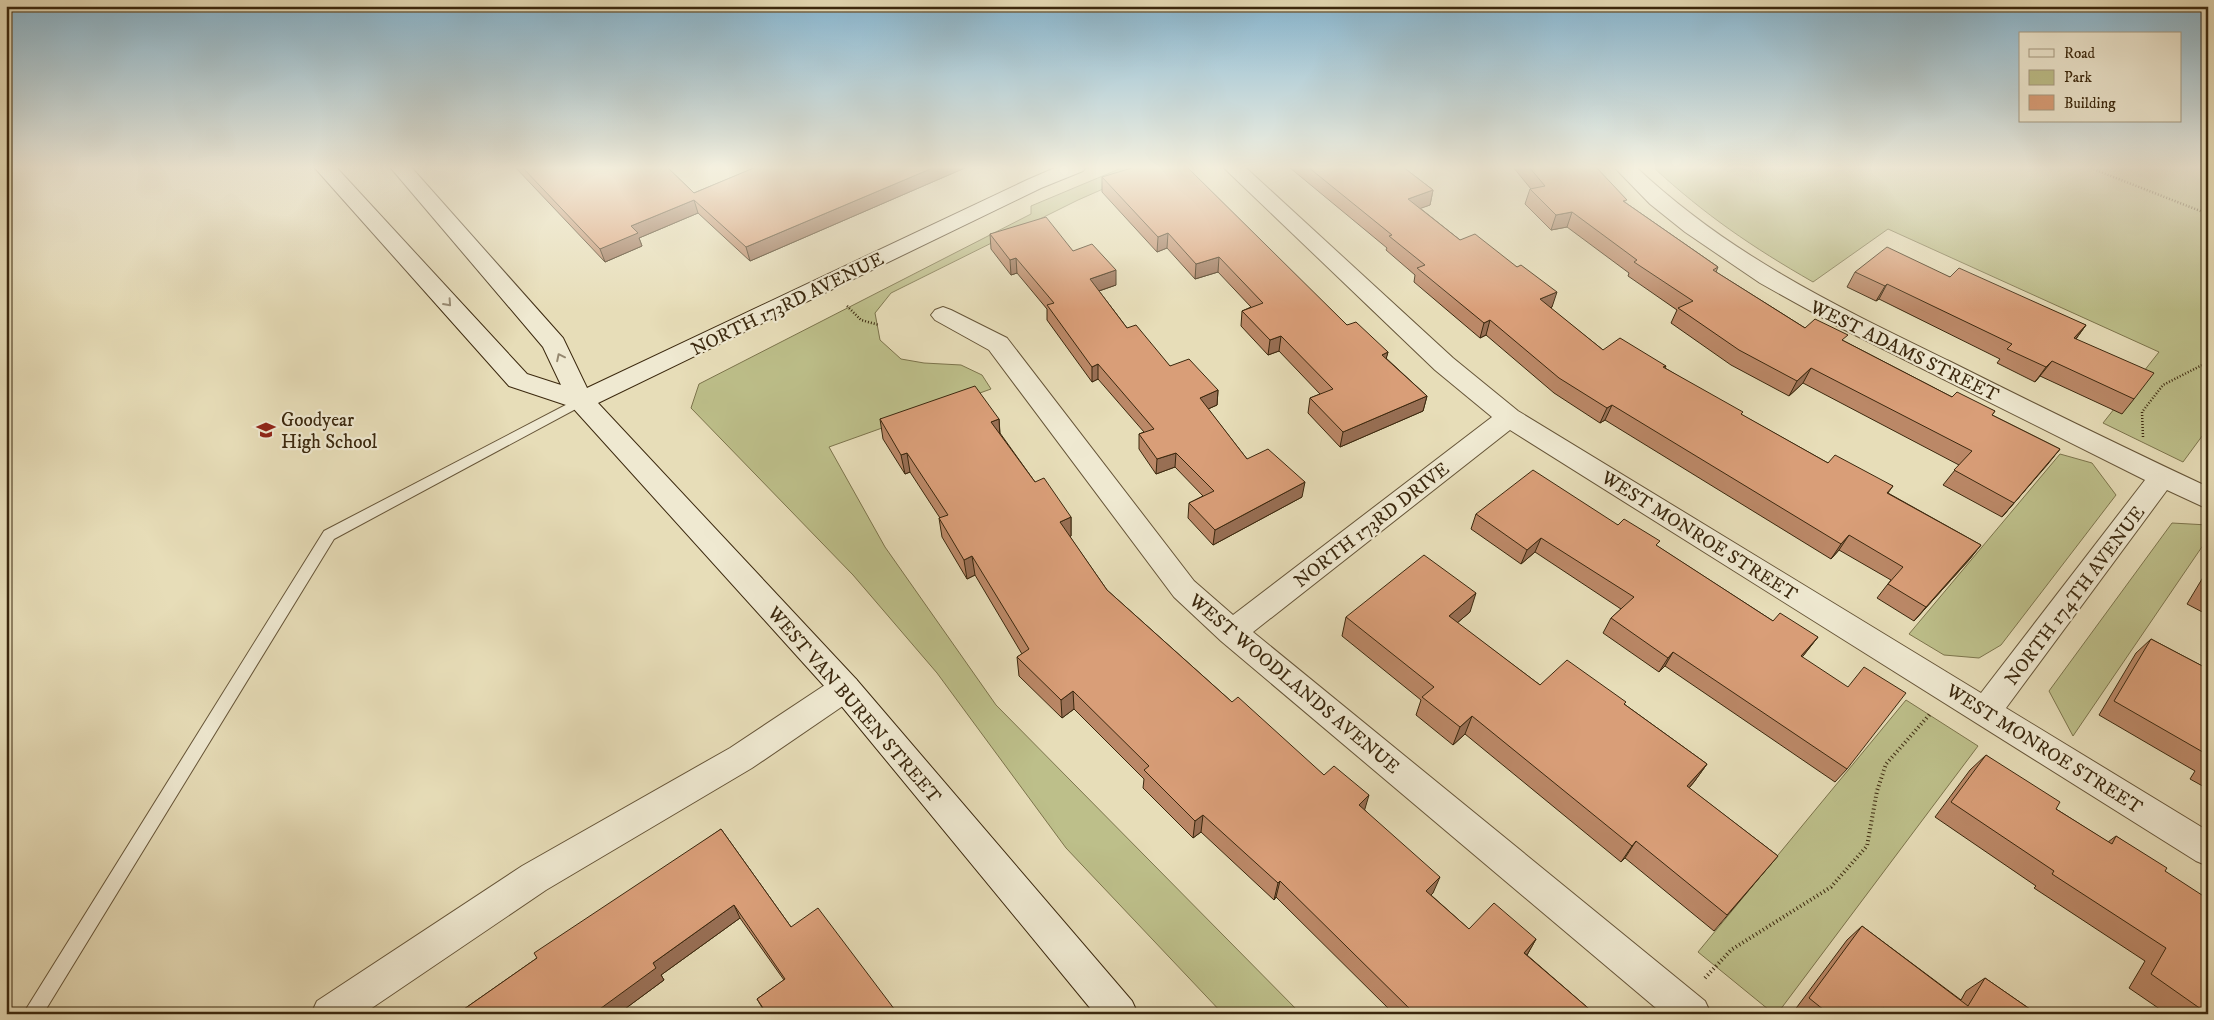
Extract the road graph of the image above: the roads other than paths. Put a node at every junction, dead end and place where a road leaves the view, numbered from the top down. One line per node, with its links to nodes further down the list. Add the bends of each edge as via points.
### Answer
1 (367, 215): 7 (street, WEST VAN BUREN STREET, one-way to 7, via 518,380)
2 (441, 215): 7 (street, WEST VAN BUREN STREET, one-way to 2, via 554,344)
3 (970, 215): 7 (street, NORTH 173RD AVENUE)
4 (1284, 215): 8 (street, WEST MONROE STREET, via 1444,364)
5 (1674, 215): 9 (street, WEST ADAMS STREET, via 1716,246 1792,294)
6 (943, 315): 11 (street, WEST WOODLANDS AVENUE, via 998,344 1184,590)
7 (582, 401): 12 (street, WEST VAN BUREN STREET); 16 (lane, via 329,535)
8 (1509, 417): 11 (street, NORTH 173RD DRIVE); 13 (street, WEST MONROE STREET)
9 (2162, 477): 10 (street, WEST ADAMS STREET); 13 (street, NORTH 174TH AVENUE)
10 (2208, 499)
11 (1232, 632): 15 (street, WEST WOODLANDS AVENUE)
12 (845, 688): 17 (street, via 741,758 534,878); 18 (street, WEST VAN BUREN STREET)
13 (1985, 712): 14 (street, WEST MONROE STREET)
14 (2208, 850)
15 (1687, 1010)
16 (32, 1014)
17 (330, 1014)
18 (1119, 1014)

